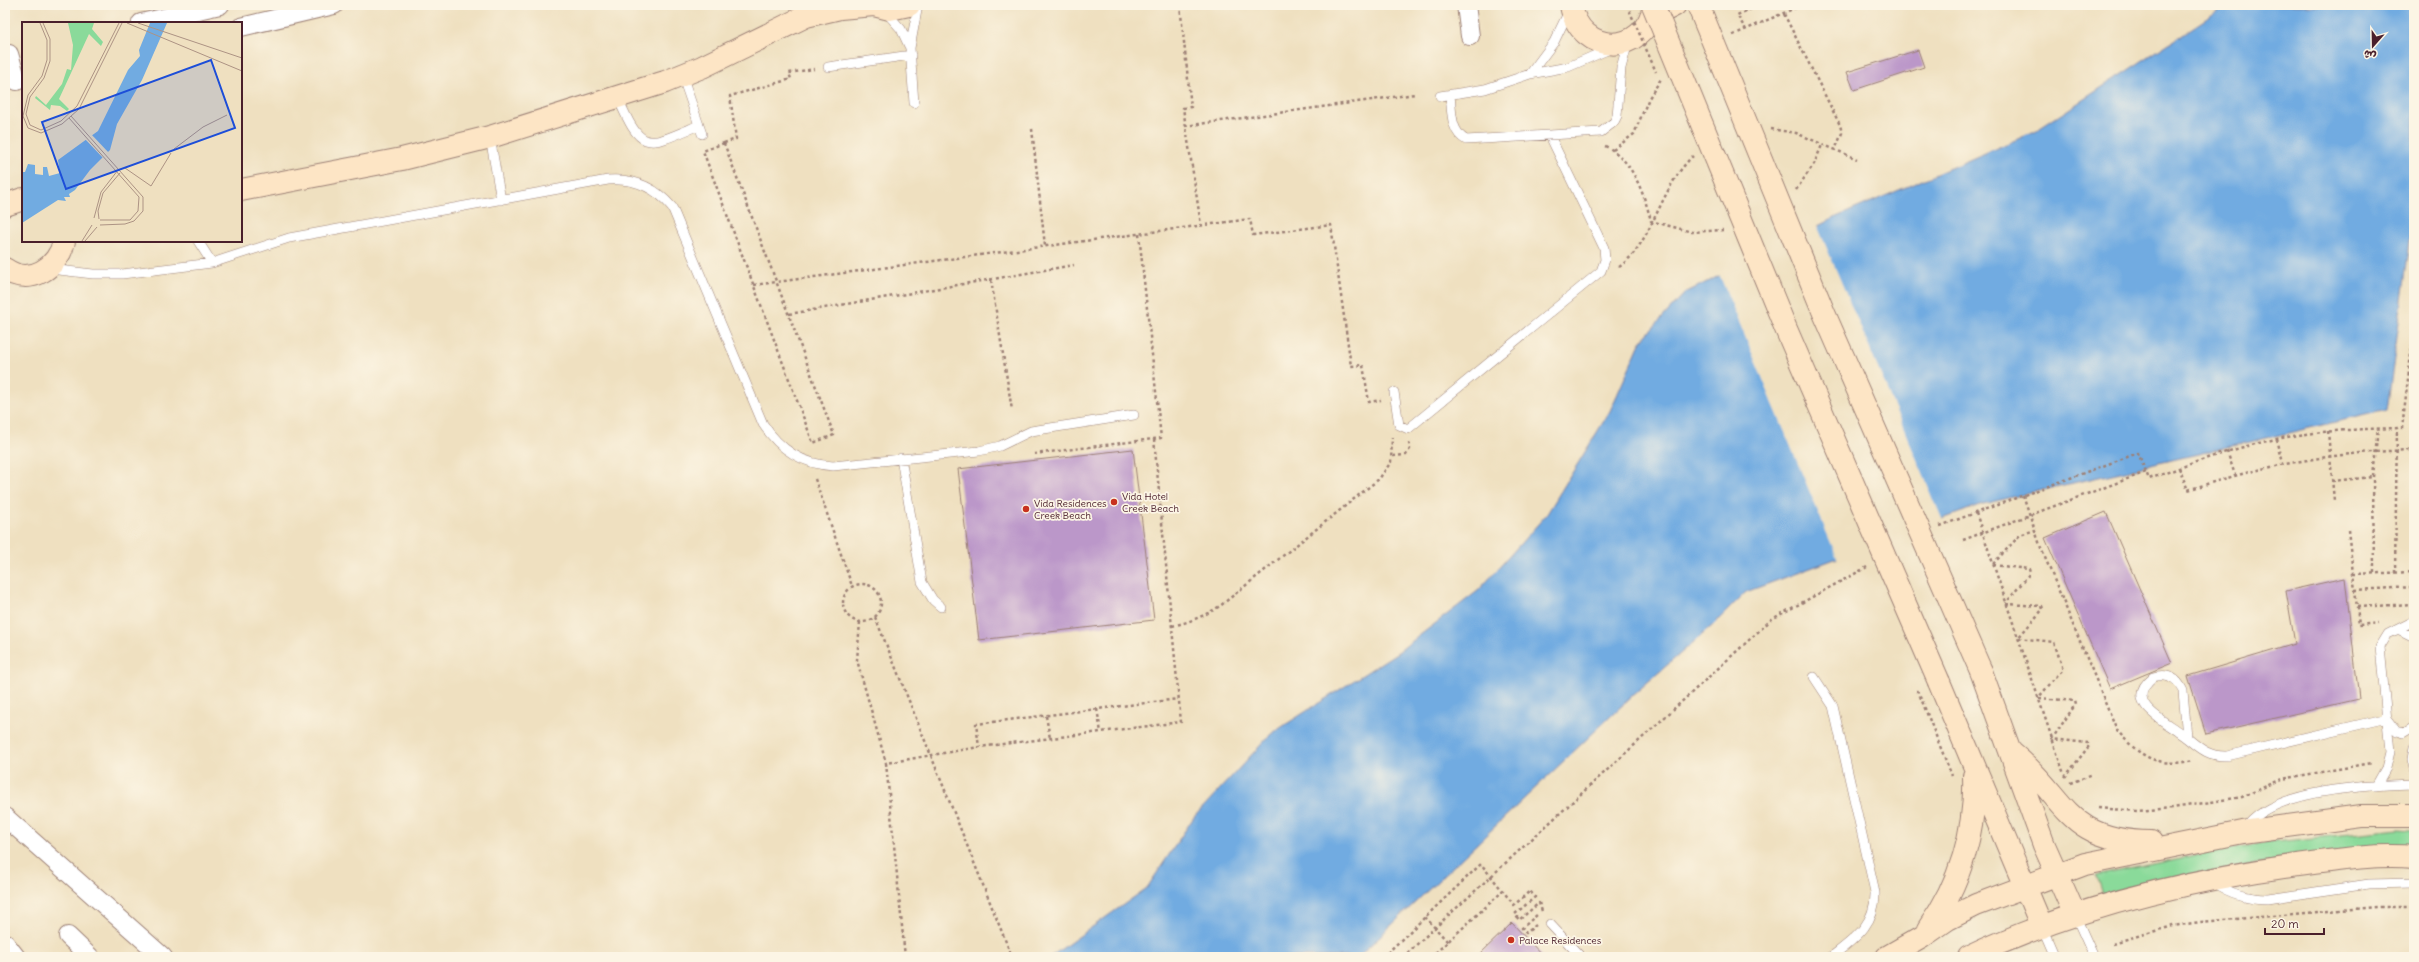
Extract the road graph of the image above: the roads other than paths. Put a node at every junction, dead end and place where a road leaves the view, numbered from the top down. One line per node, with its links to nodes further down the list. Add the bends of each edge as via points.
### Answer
1 (220, 5): 12 (street)
2 (334, 5): 13 (street)
3 (909, 5): 8 (street, via 899,8)
4 (918, 5): 16 (lane)
5 (1466, 5): 14 (street)
6 (1675, 5): 10 (street)
7 (1698, 5): 50 (street, bridge, via 1824,313 1981,671)
8 (876, 6): 11 (street); 16 (lane, via 901,30)
9 (1571, 6): 15 (street, via 1575,20 1583,31 1594,39 1607,43); 19 (lane, via 1554,42)
10 (1653, 9): 15 (street, via 1643,32); 51 (street, bridge, via 1786,329)
11 (813, 10): 20 (street)
12 (146, 22)
13 (242, 27)
14 (1470, 36)
15 (1624, 42): 19 (lane, via 1568,67); 28 (lane, via 1617,116 1614,122 1601,132)
16 (910, 52): 18 (lane); 25 (lane)
17 (12, 53): 21 (street)
18 (828, 67)
19 (1530, 74): 22 (lane, via 1502,85)
20 (682, 75): 24 (street); 26 (lane)
21 (15, 81)
22 (1450, 95): 23 (lane); 28 (lane, via 1454,127 1466,140)
23 (1440, 96)
24 (618, 98): 26 (lane, via 631,128 648,141 661,141); 29 (street)
25 (914, 103)
26 (699, 125): 27 (lane)
27 (702, 134)
28 (1550, 136): 38 (lane, via 1604,248 1605,260 1601,271 1408,429 1399,424)
29 (490, 137): 30 (street, via 402,159); 32 (lane)
30 (242, 190)
31 (22, 199): 33 (street)
32 (501, 200): 36 (lane, via 289,238); 40 (lane, via 620,179 644,184 664,198 678,217 763,424 778,444 799,458 833,466)
33 (5, 205)
34 (199, 242): 36 (lane)
35 (63, 251): 36 (lane, via 93,274 122,274); 37 (street, via 39,274 28,276)
36 (212, 263)
37 (6, 270)
38 (1394, 392)
39 (1134, 415): 40 (lane, via 1031,431 990,450)
40 (901, 458): 41 (lane, via 922,582 933,600)
41 (941, 607)
42 (2414, 622): 43 (lane)
43 (2400, 630): 44 (lane); 46 (lane, via 2388,634 2380,647)
44 (2414, 637)
45 (1814, 677): 74 (lane, via 1833,706 1875,892 1874,909 1867,926)
46 (2387, 718): 47 (lane, via 2397,731 2404,732); 48 (lane, via 2227,756 2212,755 2198,749); 54 (lane, via 2390,744 2388,761)
47 (2414, 727)
48 (2187, 737): 48 (lane, via 2183,691 2180,684 2168,676 2153,677 2143,689 2144,704 2148,711)
49 (2414, 748): 52 (lane)
50 (2011, 752): 58 (street, via 2032,770 2066,812 2091,830 2121,840); 60 (street, via 2044,846)
51 (1974, 766): 63 (street); 68 (street, via 1975,795 1967,845 1949,894)
52 (2414, 769)
53 (2414, 784): 54 (lane)
54 (2376, 786): 57 (lane, via 2316,793 2270,806 2254,816)
55 (2414, 816): 57 (street, via 2362,816)
56 (5, 817): 72 (street)
57 (2243, 832): 58 (street)
58 (2176, 844): 60 (street, via 2085,864)
59 (2414, 857): 61 (street, via 2360,857 2280,867)
60 (2057, 874): 63 (street); 64 (street)
61 (2211, 880): 62 (lane, via 2232,893 2256,899 2369,884); 64 (street, via 2174,887)
62 (2414, 883)
63 (2024, 886): 66 (street); 68 (street, via 1948,919)
64 (2075, 915): 66 (street); 78 (lane)
65 (1550, 924): 73 (lane)
66 (2042, 927): 76 (street); 77 (lane)
67 (68, 936): 71 (street)
68 (1922, 937): 75 (street)
69 (5, 943): 70 (street)
70 (16, 957)
71 (90, 957)
72 (163, 957)
73 (1581, 957)
74 (1831, 957)
75 (1887, 957)
76 (1969, 957)
77 (2055, 957)
78 (2094, 957)

